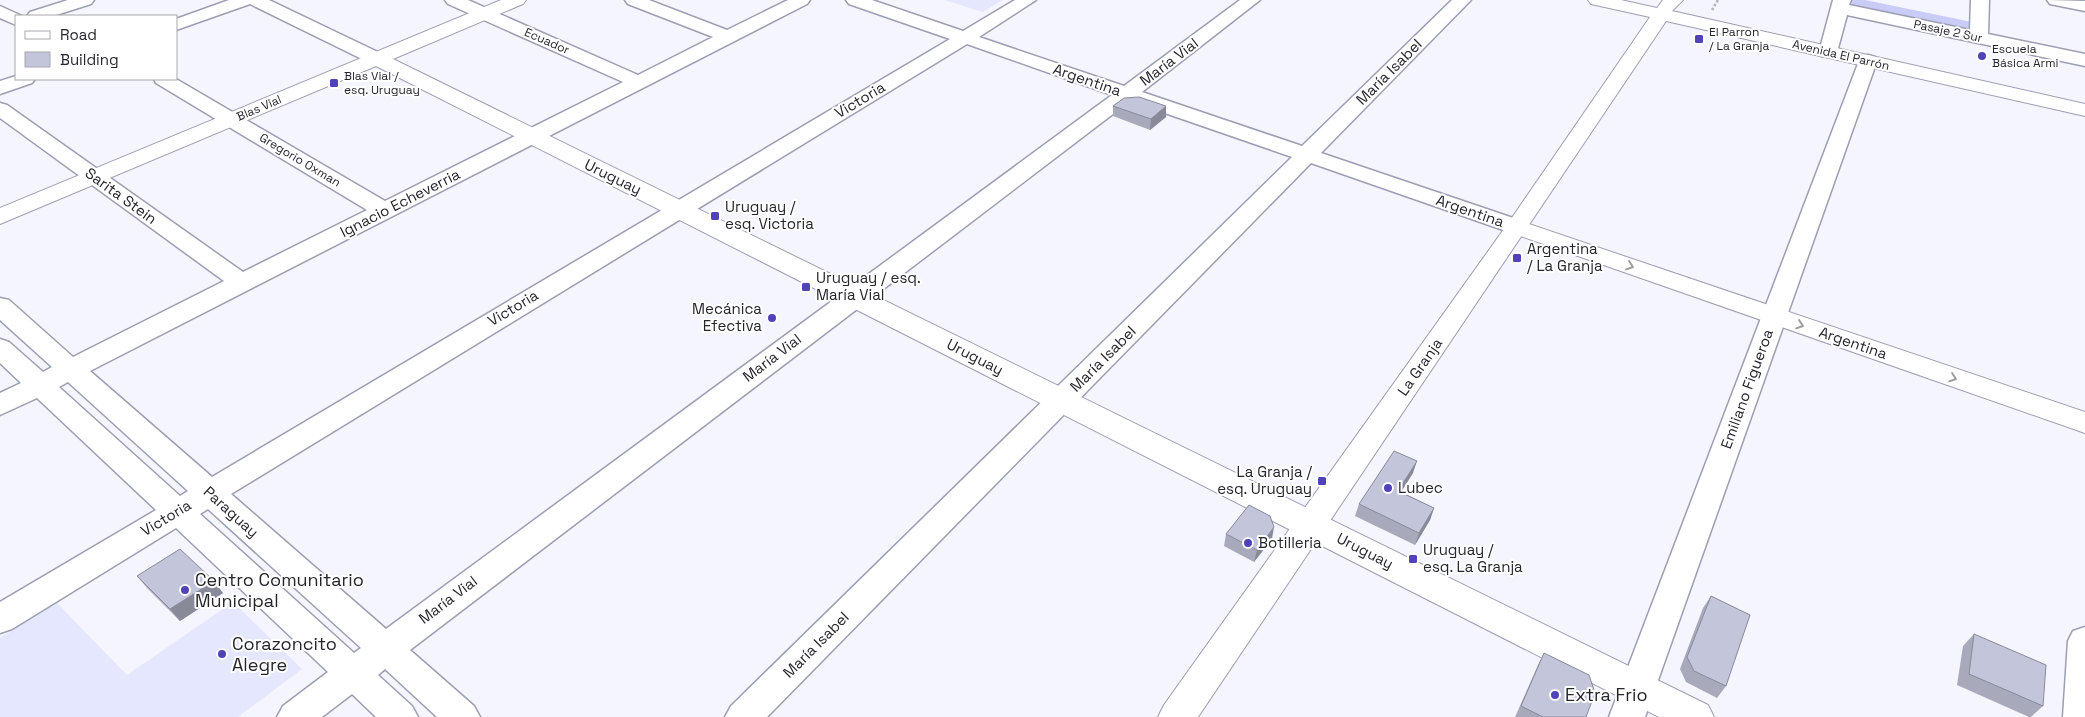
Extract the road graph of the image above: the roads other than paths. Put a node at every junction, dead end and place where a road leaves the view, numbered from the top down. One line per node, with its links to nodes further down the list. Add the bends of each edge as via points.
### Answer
1 (85, 0): 21 (street)
2 (245, 0): 24 (street)
3 (255, 0): 30 (street, Uruguay)
4 (454, 0): 20 (street, Ecuador)
5 (517, 0): 20 (street, Blas Vial)
6 (634, 0): 27 (street)
7 (801, 0): 27 (street, Ignacio Echeverria)
8 (855, 0): 28 (street, Argentina)
9 (1027, 0): 28 (street, Victoria)
10 (1251, 0): 37 (street, María Vial)
11 (1462, 0): 42 (street, María Isabel)
12 (1597, 0): 18 (street, Avenida El Parrón)
13 (1872, 0): 26 (street)
14 (1980, 0): 26 (street)
15 (2056, 0): 17 (street)
16 (1841, 4): 26 (street, Pasaje 2 Sur); 29 (street)
17 (2085, 6)
18 (1668, 7): 29 (street, Avenida El Parrón); 47 (street, La Granja)
19 (0, 11): 22 (street)
20 (485, 14): 30 (street, Blas Vial); 35 (street, Ecuador)
21 (39, 15)
22 (15, 20)
23 (15, 21): 25 (street)
24 (178, 24)
25 (0, 28)
26 (1979, 29): 31 (street, Pasaje 2 Sur)
27 (728, 37): 35 (street, Ignacio Echeverria)
28 (964, 38): 37 (street, Argentina); 44 (street, Victoria)
29 (1828, 52): 32 (street, Avenida El Parrón)
30 (377, 59): 40 (street, Blas Vial); 41 (street, Uruguay)
31 (2085, 60)
32 (1868, 61): 39 (street, Avenida El Parrón); 51 (street, Emiliano Figueroa)
33 (22, 80): 36 (street)
34 (165, 80): 40 (street, Gregorio Oxman)
35 (639, 82): 41 (street, Ignacio Echeverria)
36 (0, 88)
37 (1126, 94): 42 (street, Argentina); 49 (street, María Vial)
38 (0, 109): 43 (street, Sarita Stein)
39 (2085, 110)
40 (232, 120): 43 (street, Blas Vial); 45 (street, Gregorio Oxman)
41 (532, 136): 44 (street, Uruguay); 45 (street, Ignacio Echeverria)
42 (1306, 155): 47 (street, Argentina); 55 (street, María Isabel)
43 (95, 177): 46 (street, Blas Vial); 48 (street, Sarita Stein)
44 (677, 209): 49 (street, Uruguay); 58 (street, Victoria)
45 (385, 211): 48 (street, Ignacio Echeverria)
46 (0, 217)
47 (1517, 227): 51 (street, Argentina, one-way to 51); 60 (street, La Granja)
48 (242, 283): 53 (street, Ignacio Echeverria)
49 (854, 297): 55 (street, Uruguay); 63 (street, María Vial)
50 (0, 306): 53 (street, Paraguay)
51 (1774, 316): 57 (street, Argentina, one-way to 57); 65 (street, Emiliano Figueroa)
52 (0, 348): 54 (street)
53 (71, 370): 54 (street, Ignacio Echeverria); 58 (street, Paraguay)
54 (41, 385): 56 (street, Ignacio Echeverria); 59 (street)
55 (1062, 400): 60 (street, Uruguay); 69 (street, María Isabel)
56 (0, 406)
57 (2085, 423)
58 (209, 492): 59 (street, Victoria); 63 (street, Paraguay)
59 (178, 510): 61 (street, Victoria); 64 (street)
60 (1311, 524): 65 (street, Uruguay); 70 (street, La Granja)
61 (0, 619)
62 (2085, 641): 72 (street)
63 (384, 648): 64 (street, María Vial); 68 (street, Paraguay)
64 (353, 674): 66 (street, María Vial); 67 (street)
65 (1633, 703): 71 (street, Uruguay)
66 (295, 717)
67 (400, 717)
68 (462, 717)
69 (743, 717)
70 (1177, 717)
71 (1695, 717)
72 (2081, 717)

